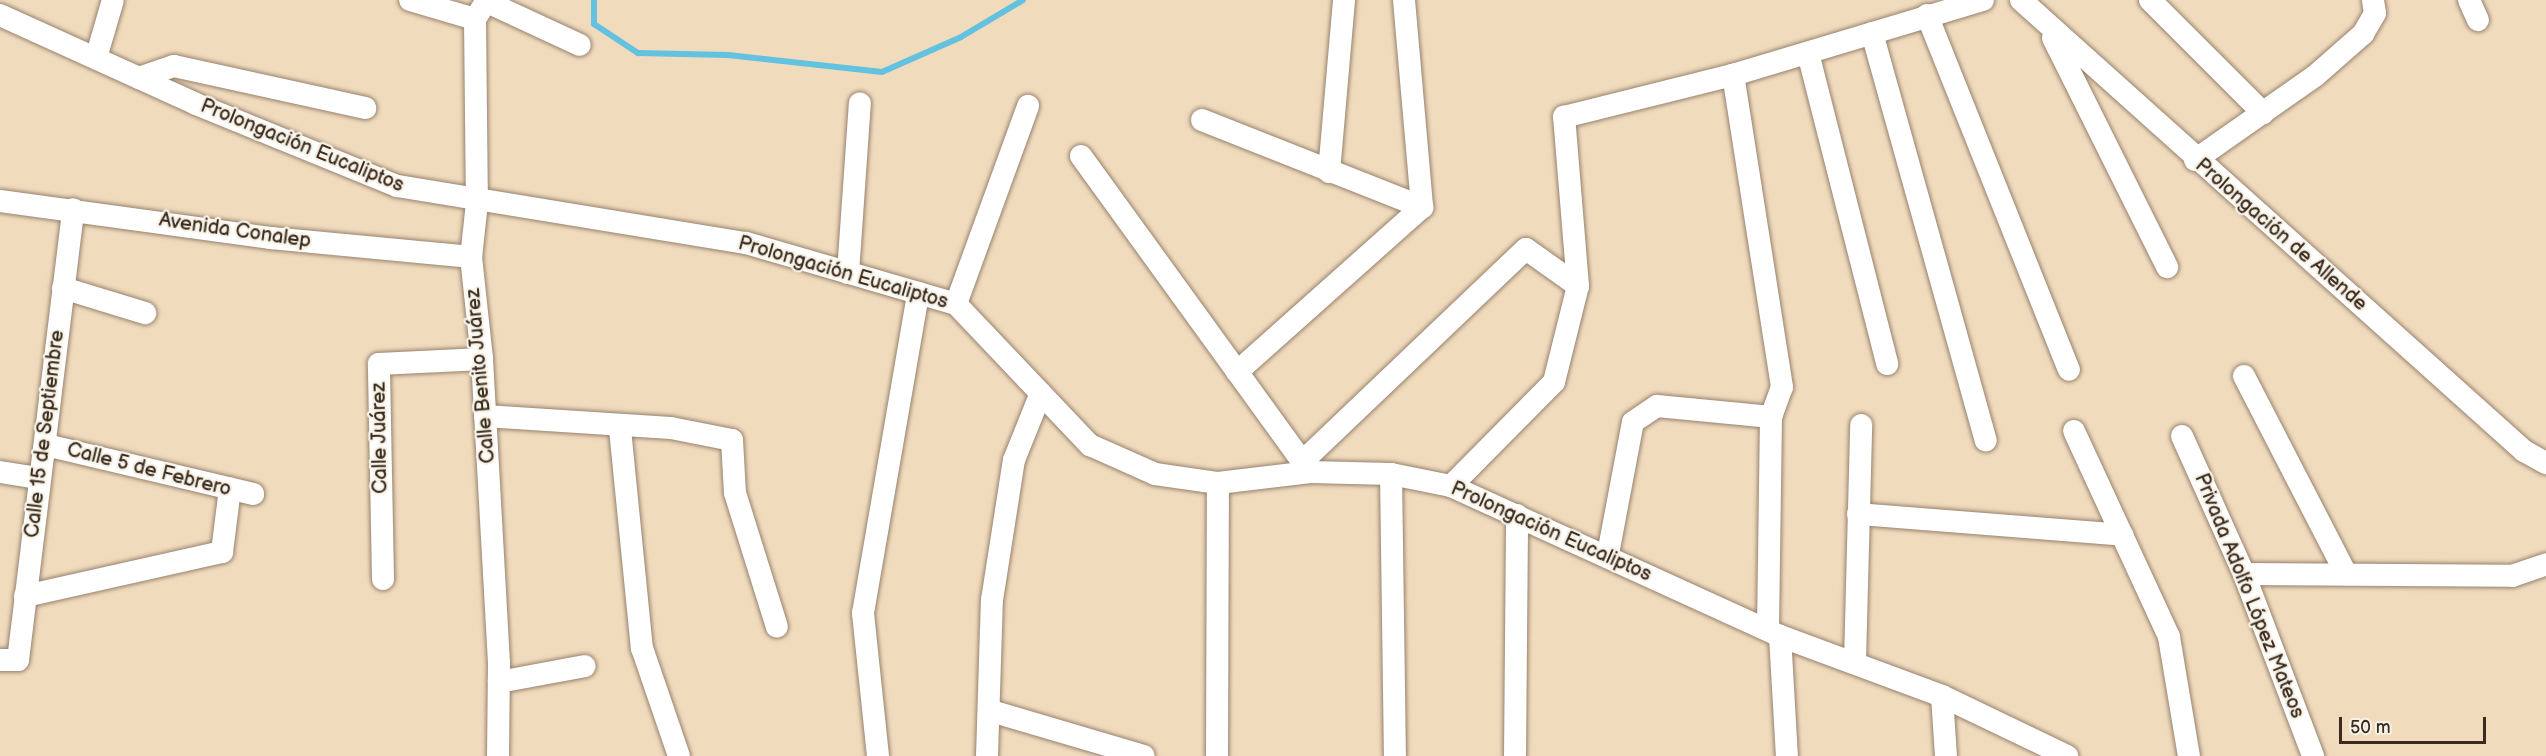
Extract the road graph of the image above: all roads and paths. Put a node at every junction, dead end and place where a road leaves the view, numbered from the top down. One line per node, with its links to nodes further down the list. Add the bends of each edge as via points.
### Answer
1 (113, 0): 16 (street)
2 (410, 0): 9 (street)
3 (1344, 0): 26 (street)
4 (1404, 0): 29 (street)
5 (1983, 0): 11 (street)
6 (2021, 0): 12 (street, Prolongación de Allende)
7 (2150, 0): 22 (street)
8 (2373, 0): 22 (street, via 2375,13 2363,34)
9 (483, 7): 14 (street); 28 (street, Calle Benito Juárez)
10 (0, 15): 16 (street, Prolongación Eucaliptos)
11 (1927, 15): 13 (street); 41 (street)
12 (2047, 26): 25 (street, Prolongación de Allende); 32 (street)
13 (1872, 33): 15 (street); 51 (street)
14 (580, 45)
15 (1808, 53): 17 (street); 40 (street)
16 (96, 58): 18 (street, Prolongación Eucaliptos)
17 (1733, 75): 34 (street, via 1564,117); 46 (street, via 1782,387)
18 (140, 78): 21 (street, via 174,66); 28 (street, Prolongación Eucaliptos, via 397,186)
19 (860, 103): 33 (street)
20 (1028, 106): 37 (street)
21 (365, 108)
22 (2263, 113): 25 (street)
23 (1202, 120): 26 (street)
24 (1081, 156): 42 (street)
25 (2195, 160): 53 (street, Prolongación de Allende, via 2524,451)
26 (1329, 172): 29 (street)
27 (0, 201): 30 (street, Avenida Conalep)
28 (477, 202): 31 (street, Calle Benito Juárez); 33 (street, Prolongación Eucaliptos, via 746,243)
29 (1422, 207): 42 (street)
30 (73, 209): 31 (street, Avenida Conalep, via 271,238); 35 (street, Calle 15 de Septiembre)
31 (471, 257): 39 (street, Calle Benito Juárez)
32 (2167, 267)
33 (848, 273): 36 (street, Prolongación Eucaliptos)
34 (1578, 286): 54 (street, via 1526,249); 59 (street, via 1554,382)
35 (63, 288): 38 (street); 52 (street, Calle 15 de Septiembre)
36 (918, 293): 37 (street, Prolongación Eucaliptos); 82 (street, via 863,613)
37 (956, 304): 44 (street, Prolongación Eucaliptos)
38 (145, 313)
39 (482, 359): 45 (street, Calle Benito Juárez); 69 (street, Calle Juárez, via 379,364)
40 (1887, 363)
41 (2069, 370)
42 (1237, 372): 54 (street)
43 (2244, 376): 68 (street)
44 (1041, 393): 58 (street, Prolongación Eucaliptos, via 1090,445 1155,474); 78 (street, via 1014,460 992,600)
45 (485, 416): 48 (street); 76 (street, Calle Benito Juárez)
46 (1771, 417): 65 (street, via 1656,406 1633,422); 72 (street)
47 (1861, 425): 63 (street)
48 (620, 429): 71 (street, via 671,428 725,437 734,446 735,493); 81 (street, via 642,648)
49 (2074, 431): 64 (street)
50 (2182, 436): 67 (street, Privada Adolfo López Mateos)
51 (1986, 440)
52 (46, 445): 57 (street, Calle 15 de Septiembre); 60 (street, Calle 5 de Febrero)
53 (2546, 463)
54 (1306, 467): 56 (street, Prolongación Eucaliptos); 58 (street, Prolongación Eucaliptos)
55 (0, 471): 57 (street)
56 (1391, 474): 59 (street, Prolongación Eucaliptos); 86 (street)
57 (39, 478): 70 (street, Calle 15 de Septiembre)
58 (1218, 483): 85 (street)
59 (1451, 486): 62 (street, Prolongación Eucaliptos)
60 (230, 489): 61 (street, Calle 5 de Febrero); 70 (street, via 222,552)
61 (253, 494)
62 (1517, 514): 65 (street, Prolongación Eucaliptos); 87 (street)
63 (1858, 514): 64 (street); 74 (street)
64 (2122, 535): 90 (street, via 2169,637)
65 (1608, 554): 72 (street, Prolongación Eucaliptos)
66 (2546, 564): 68 (street, via 2512,576)
67 (2244, 574): 68 (street); 91 (street, Privada Adolfo López Mateos)
68 (2346, 574)
69 (383, 579)
70 (25, 596): 73 (street, Calle 15 de Septiembre)
71 (777, 627)
72 (1774, 633): 74 (street, Prolongación Eucaliptos); 88 (street)
73 (9, 660)
74 (1855, 662): 77 (street, Prolongación Eucaliptos)
75 (585, 666): 76 (street)
76 (499, 682): 80 (street, Calle Benito Juárez)
77 (1942, 696): 79 (street, Prolongación Eucaliptos); 89 (street)
78 (991, 711): 83 (street); 84 (street)
79 (2057, 754)
80 (498, 756)
81 (679, 756)
82 (878, 756)
83 (987, 756)
84 (1144, 756)
85 (1217, 756)
86 (1395, 756)
87 (1515, 756)
88 (1787, 756)
89 (1946, 756)
90 (2189, 756)
91 (2313, 756)

